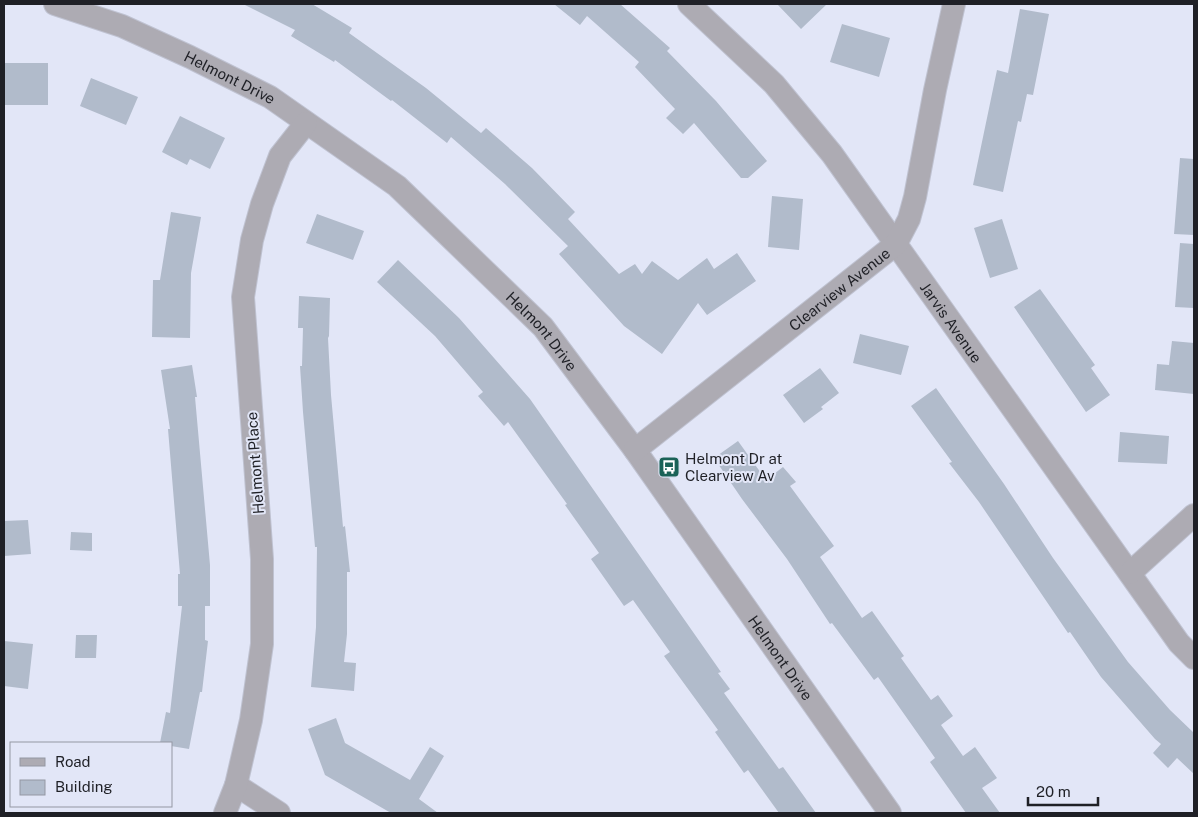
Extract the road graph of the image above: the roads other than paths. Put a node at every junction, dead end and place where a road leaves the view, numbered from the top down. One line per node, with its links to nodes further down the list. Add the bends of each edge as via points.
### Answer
1 (55, 4): 4 (street, Helmont Drive, via 122,26 190,57 270,97)
2 (689, 4): 5 (street, Jarvis Avenue, via 774,84 832,154)
3 (954, 4): 5 (street, Clearview Avenue, via 934,90 915,197)
4 (306, 123): 6 (street, Helmont Drive, via 397,186 543,327); 10 (street, Helmont Place, via 280,156 262,204 252,240 243,297 262,559 262,644 252,720)
5 (896, 244): 6 (street, Clearview Avenue); 8 (street, Jarvis Avenue)
6 (635, 450): 13 (street, Helmont Drive)
7 (1194, 515): 8 (street)
8 (1130, 573): 9 (street, Jarvis Avenue, via 1179,643)
9 (1194, 658)
10 (236, 785): 11 (street, Helmont Place); 12 (street)
11 (225, 813)
12 (279, 813)
13 (890, 813)

